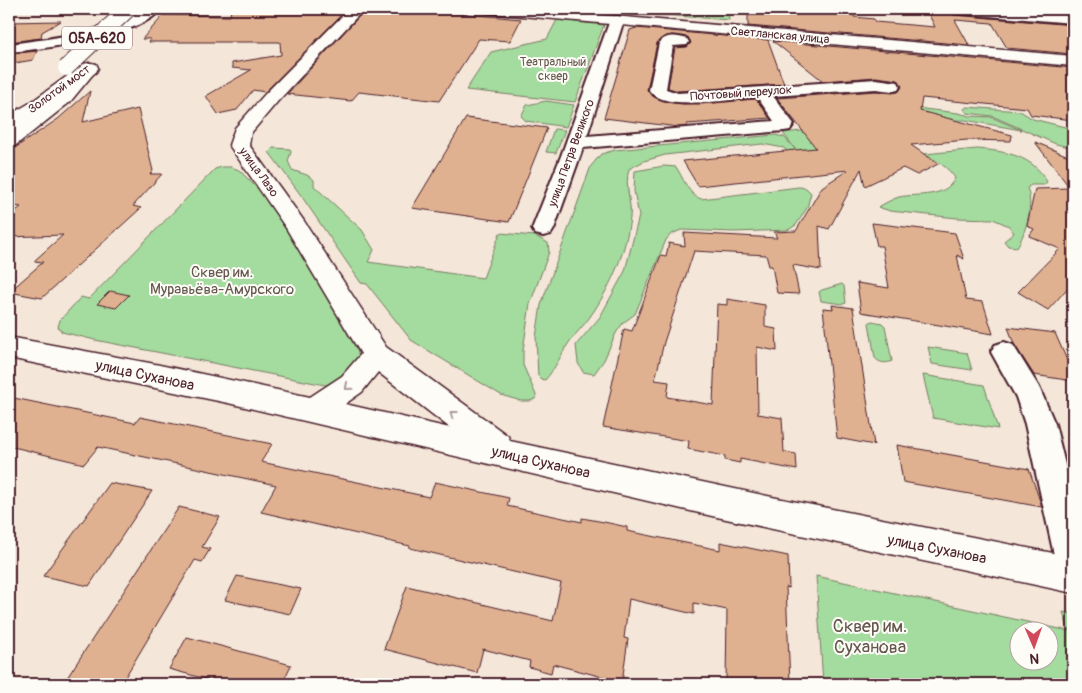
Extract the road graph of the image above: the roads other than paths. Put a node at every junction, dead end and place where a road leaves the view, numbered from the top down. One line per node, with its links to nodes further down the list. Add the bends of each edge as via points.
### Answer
1 (128, 9): 13 (main road, Золотой мост / 05А-620, bridge)
2 (149, 9): 14 (main road, Золотой мост / 05А-620)
3 (154, 9): 11 (street, via 129,24 111,30)
4 (357, 9): 25 (main road, улица Лазо, via 272,97 242,132 239,142)
5 (487, 9): 6 (main road, Светланская улица)
6 (492, 9): 8 (main road, Светланская улица)
7 (954, 9): 9 (street)
8 (610, 14): 12 (main road, Светланская улица); 21 (street, улица Петра Великого)
9 (1073, 19)
10 (682, 42): 17 (street, Почтовый переулок, via 666,43 657,90 661,94 678,98)
11 (9, 48)
12 (1073, 61)
13 (66, 68): 15 (main road); 18 (main road, Золотой мост)
14 (90, 68): 19 (main road, Золотой мост); 20 (main road, via 64,98)
15 (42, 82)
16 (892, 86): 17 (street, Почтовый переулок, via 876,84)
17 (762, 92): 21 (street, via 783,119 784,126)
18 (9, 109)
19 (9, 124)
20 (9, 141)
21 (575, 143): 22 (street, улица Петра Великого)
22 (543, 229)
23 (9, 348): 26 (main road, улица Суханова)
24 (1004, 352): 28 (street, via 1029,395 1040,424)
25 (376, 355): 26 (main road, one-way to 26, via 352,384); 27 (main road, улица Лазо, one-way to 25)
26 (312, 411): 27 (main road, улица Суханова)
27 (506, 453): 29 (main road, улица Суханова, via 905,543)
28 (1073, 564)
29 (1073, 575)

